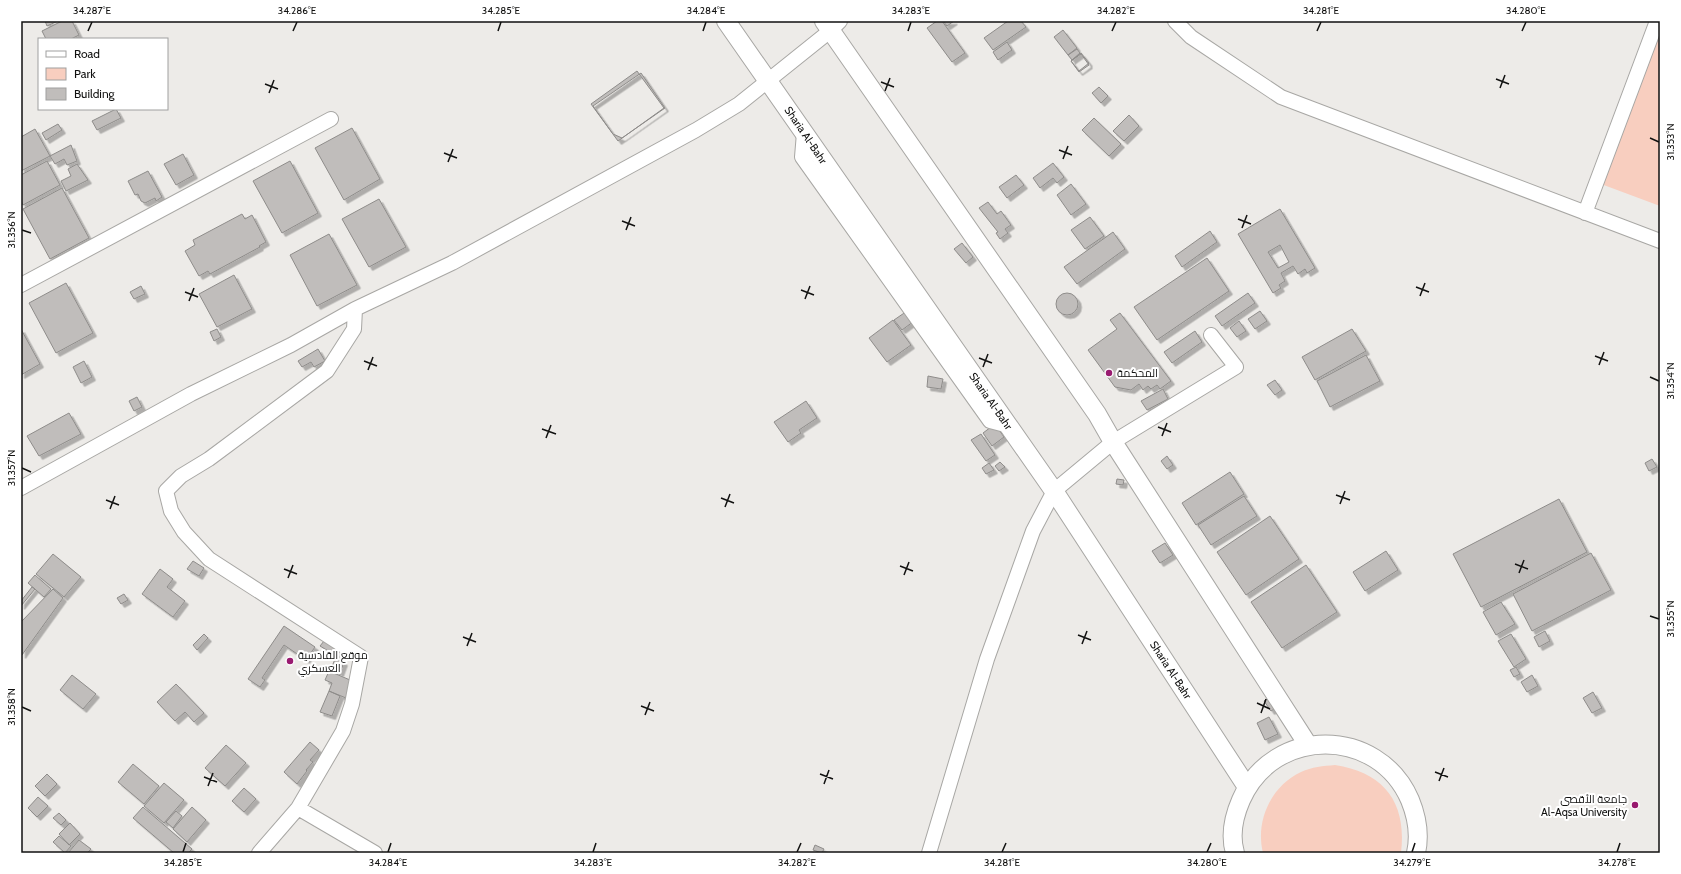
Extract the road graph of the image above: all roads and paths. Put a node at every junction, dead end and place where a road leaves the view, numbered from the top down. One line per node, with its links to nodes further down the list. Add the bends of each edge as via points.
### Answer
1 (726, 21): 5 (main road, Sharia Al-Bahr)
2 (1175, 21): 7 (street, via 1191,37 1281,97)
3 (1657, 21): 7 (street)
4 (831, 24): 5 (street); 12 (main road, via 1097,414)
5 (769, 81): 10 (street, via 739,104 689,134 452,262); 14 (main road, Sharia Al-Bahr)
6 (331, 119): 9 (street)
7 (1585, 213): 8 (street)
8 (1660, 241)
9 (21, 285)
10 (354, 309): 13 (street, via 291,345 191,394); 17 (street, via 354,328 327,371 209,459 181,476 166,491 171,511 184,532 209,559 361,657 352,704 343,731)
11 (1211, 335): 12 (street, via 1236,367)
12 (1113, 442): 14 (street); 15 (main road)
13 (21, 488)
14 (1054, 491): 16 (main road, Sharia Al-Bahr); 20 (street, via 1033,531 987,659)
15 (1308, 745): 16 (main road, via 1284,753 1263,767); 22 (main road, via 1336,744 1363,752 1387,767 1404,788 1416,814)
16 (1247, 787): 21 (main road, via 1235,815)
17 (298, 808): 18 (street); 19 (street)
18 (259, 853)
19 (375, 853)
20 (929, 853)
21 (1235, 853)
22 (1416, 853)

